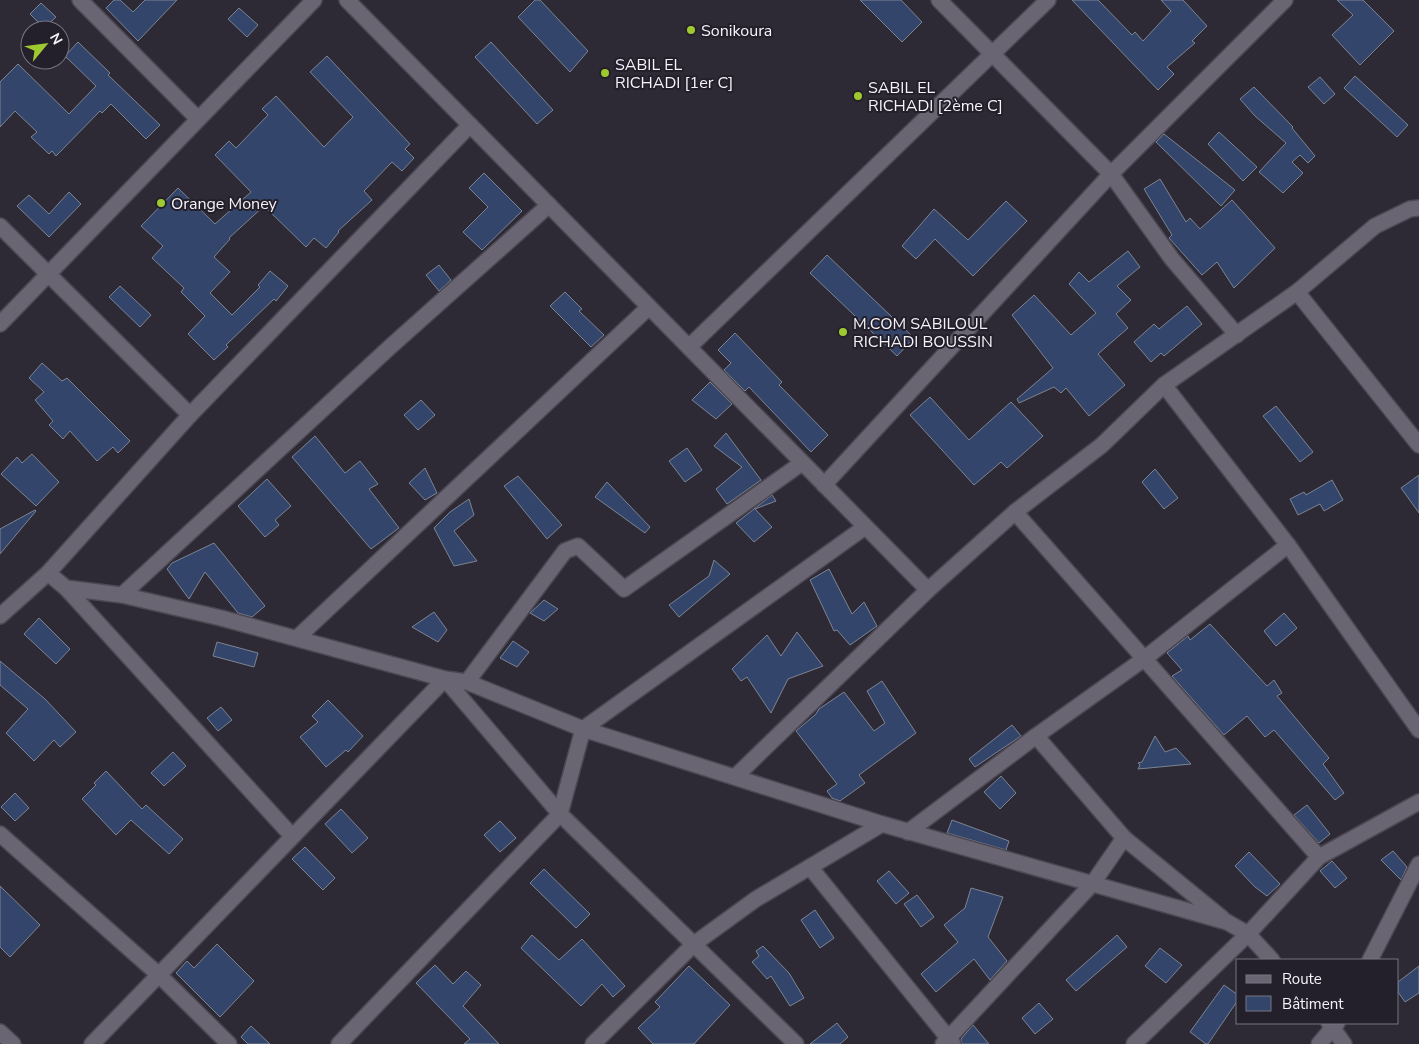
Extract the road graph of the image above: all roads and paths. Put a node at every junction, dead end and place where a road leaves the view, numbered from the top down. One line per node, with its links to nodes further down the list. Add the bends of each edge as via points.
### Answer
1 (80, 0): 8 (street)
2 (314, 0): 8 (street)
3 (347, 0): 9 (street)
4 (939, 0): 7 (street)
5 (1048, 0): 7 (street)
6 (1285, 0): 10 (street)
7 (994, 54): 10 (street); 19 (street)
8 (198, 119): 14 (street)
9 (470, 125): 11 (street); 21 (street)
10 (1111, 174): 18 (street, via 1172,259); 24 (street)
11 (549, 205): 16 (street); 31 (street)
12 (1419, 208): 15 (street, via 1375,226)
13 (0, 226): 14 (street)
14 (49, 274): 17 (street); 21 (street)
15 (1297, 292): 18 (street); 22 (street)
16 (649, 307): 19 (street); 33 (street)
17 (0, 324)
18 (1237, 335): 20 (street)
19 (689, 347): 23 (street)
20 (1164, 385): 25 (street, via 1102,445); 27 (street)
21 (190, 415): 28 (street)
22 (1419, 444)
23 (802, 463): 24 (street); 36 (street, via 624,589 578,546 565,551)
24 (824, 485): 26 (street)
25 (1015, 512): 30 (street); 34 (street)
26 (865, 527): 30 (street); 37 (street)
27 (1288, 545): 34 (street); 38 (street)
28 (48, 573): 29 (street); 32 (street)
29 (66, 588): 31 (street); 46 (street)
30 (928, 590): 40 (street)
31 (122, 595): 33 (street)
32 (0, 616)
33 (297, 638): 35 (street)
34 (1144, 659): 39 (street); 48 (street)
35 (445, 679): 36 (street); 42 (street); 46 (street)
36 (467, 682): 37 (street)
37 (583, 729): 40 (street); 42 (street)
38 (1419, 730)
39 (1036, 736): 44 (street); 47 (street)
40 (736, 777): 43 (street)
41 (1419, 802): 48 (street)
42 (560, 814): 55 (street); 65 (street)
43 (882, 824): 44 (street); 50 (street)
44 (908, 832): 51 (street)
45 (0, 834): 58 (street)
46 (292, 836): 58 (street)
47 (1124, 838): 51 (street); 53 (street)
48 (1319, 857): 54 (street)
49 (1419, 864): 52 (street)
50 (810, 867): 55 (street, via 756,899); 61 (street)
51 (1093, 883): 53 (street); 61 (street)
52 (1415, 888): 57 (street)
53 (1227, 922): 54 (street)
54 (1248, 934): 56 (street); 68 (street)
55 (694, 944): 66 (street); 67 (street)
56 (1271, 959)
57 (1371, 959)
58 (159, 975): 63 (street); 64 (street)
59 (1333, 1025): 69 (street); 70 (street)
60 (0, 1032): 62 (street)
61 (948, 1042)
62 (13, 1044)
63 (92, 1044)
64 (229, 1044)
65 (339, 1044)
66 (593, 1044)
67 (796, 1044)
68 (1134, 1044)
69 (1319, 1044)
70 (1344, 1044)

